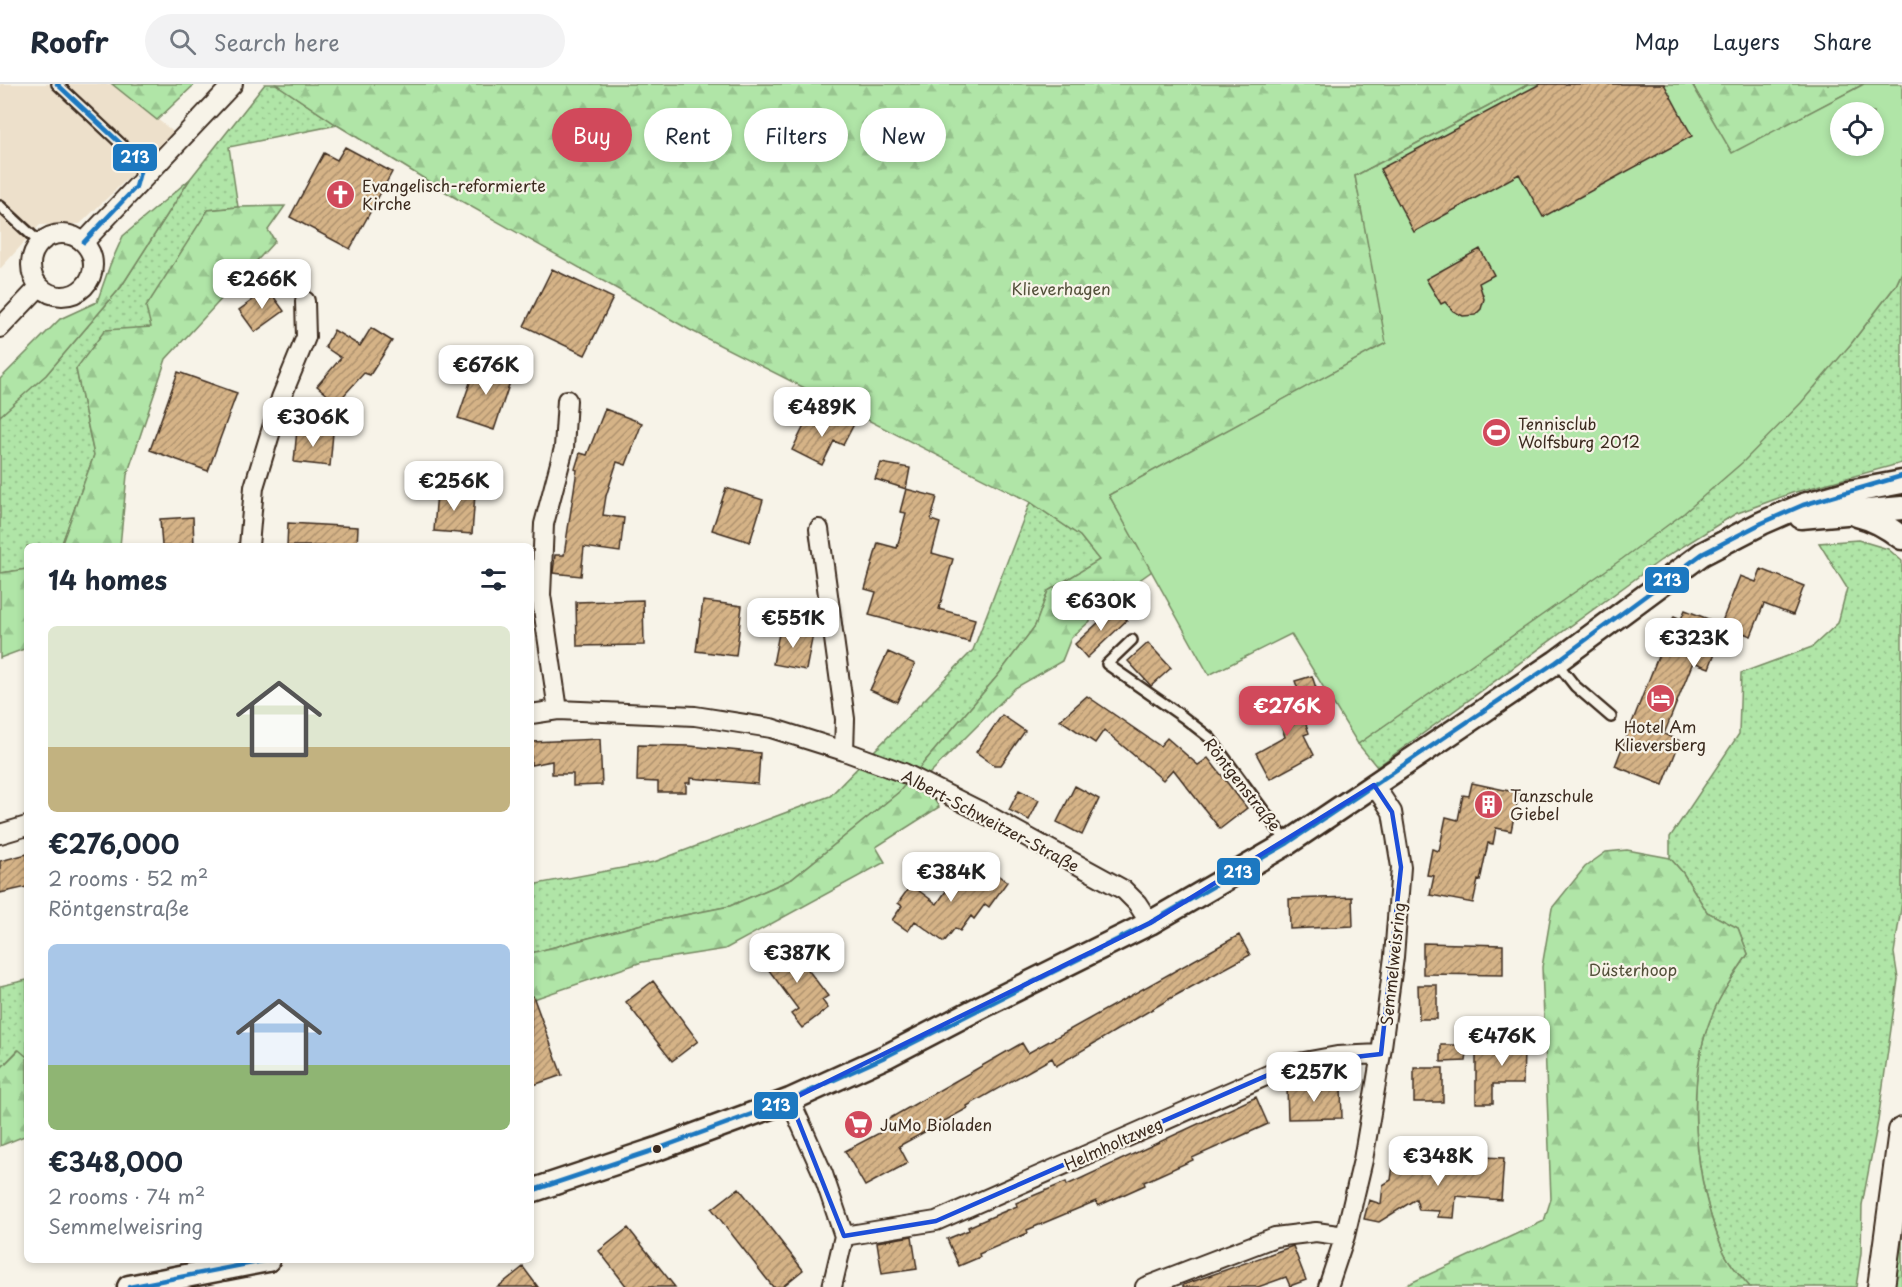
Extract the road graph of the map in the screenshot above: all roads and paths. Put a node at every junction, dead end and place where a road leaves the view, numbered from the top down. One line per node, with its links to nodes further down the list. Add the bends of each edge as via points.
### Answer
1 (57, 84): 3 (lane, via 136,159 140,172)
2 (233, 84): 3 (street)
3 (136, 187): 6 (street)
4 (0, 206): 5 (lane)
5 (39, 242): 6 (street, via 62,233); 7 (street, via 30,265)
6 (84, 242): 7 (street, via 94,265 84,287 62,296)
7 (39, 287): 9 (street)
8 (305, 301): 18 (street, via 306,337 281,398 254,487)
9 (0, 328)
10 (567, 400): 22 (street, via 564,448 544,524 541,595)
11 (1902, 476): 13 (street)
12 (1902, 482): 13 (street, Röntgenstraße)
13 (1863, 489): 19 (street, Röntgenstraße, via 1803,506)
14 (1902, 508): 15 (street, Röntgenstraße)
15 (1850, 513): 17 (street, via 1885,525); 19 (street, Röntgenstraße, via 1802,517 1762,527)
16 (819, 529): 25 (street, via 845,719)
17 (1902, 538)
18 (249, 543)
19 (1723, 543): 21 (street, Röntgenstraße, via 1678,571)
20 (1132, 640): 29 (lane, Röntgenstraße, via 1107,664 1210,738)
21 (1556, 662): 24 (lane, via 1575,686); 26 (street, Röntgenstraße)
22 (558, 710): 23 (street, Albert-Schweitzer-Straße); 25 (street, Albert-Schweitzer-Straße, via 695,716 771,728)
23 (534, 714)
24 (1611, 717)
25 (844, 751): 30 (street, Albert-Schweitzer-Straße, via 921,781 1124,890)
26 (1374, 786): 29 (street, Röntgenstraße); 31 (street, Semmelweisring, via 1392,812 1401,867)
27 (24, 827): 28 (street)
28 (0, 834)
29 (1288, 843): 30 (street, Röntgenstraße)
30 (1150, 923): 32 (street, Röntgenstraße, via 887,1056)
31 (1381, 1054): 36 (street, Helmholtzweg, via 1293,1064 936,1221); 37 (street, Semmelweisring)
32 (790, 1100): 35 (street, Röntgenstraße); 36 (street, via 823,1174)
33 (1902, 1131): 34 (main road)
34 (1901, 1160): 44 (main road)
35 (534, 1190)
36 (844, 1236): 41 (street)
37 (1345, 1236): 42 (street, via 1316,1232 1275,1237); 43 (street, Semmelweisring)
38 (255, 1263): 39 (street)
39 (158, 1285): 40 (street)
40 (129, 1287)
41 (832, 1287)
42 (1145, 1287)
43 (1328, 1287)
44 (1881, 1287)

